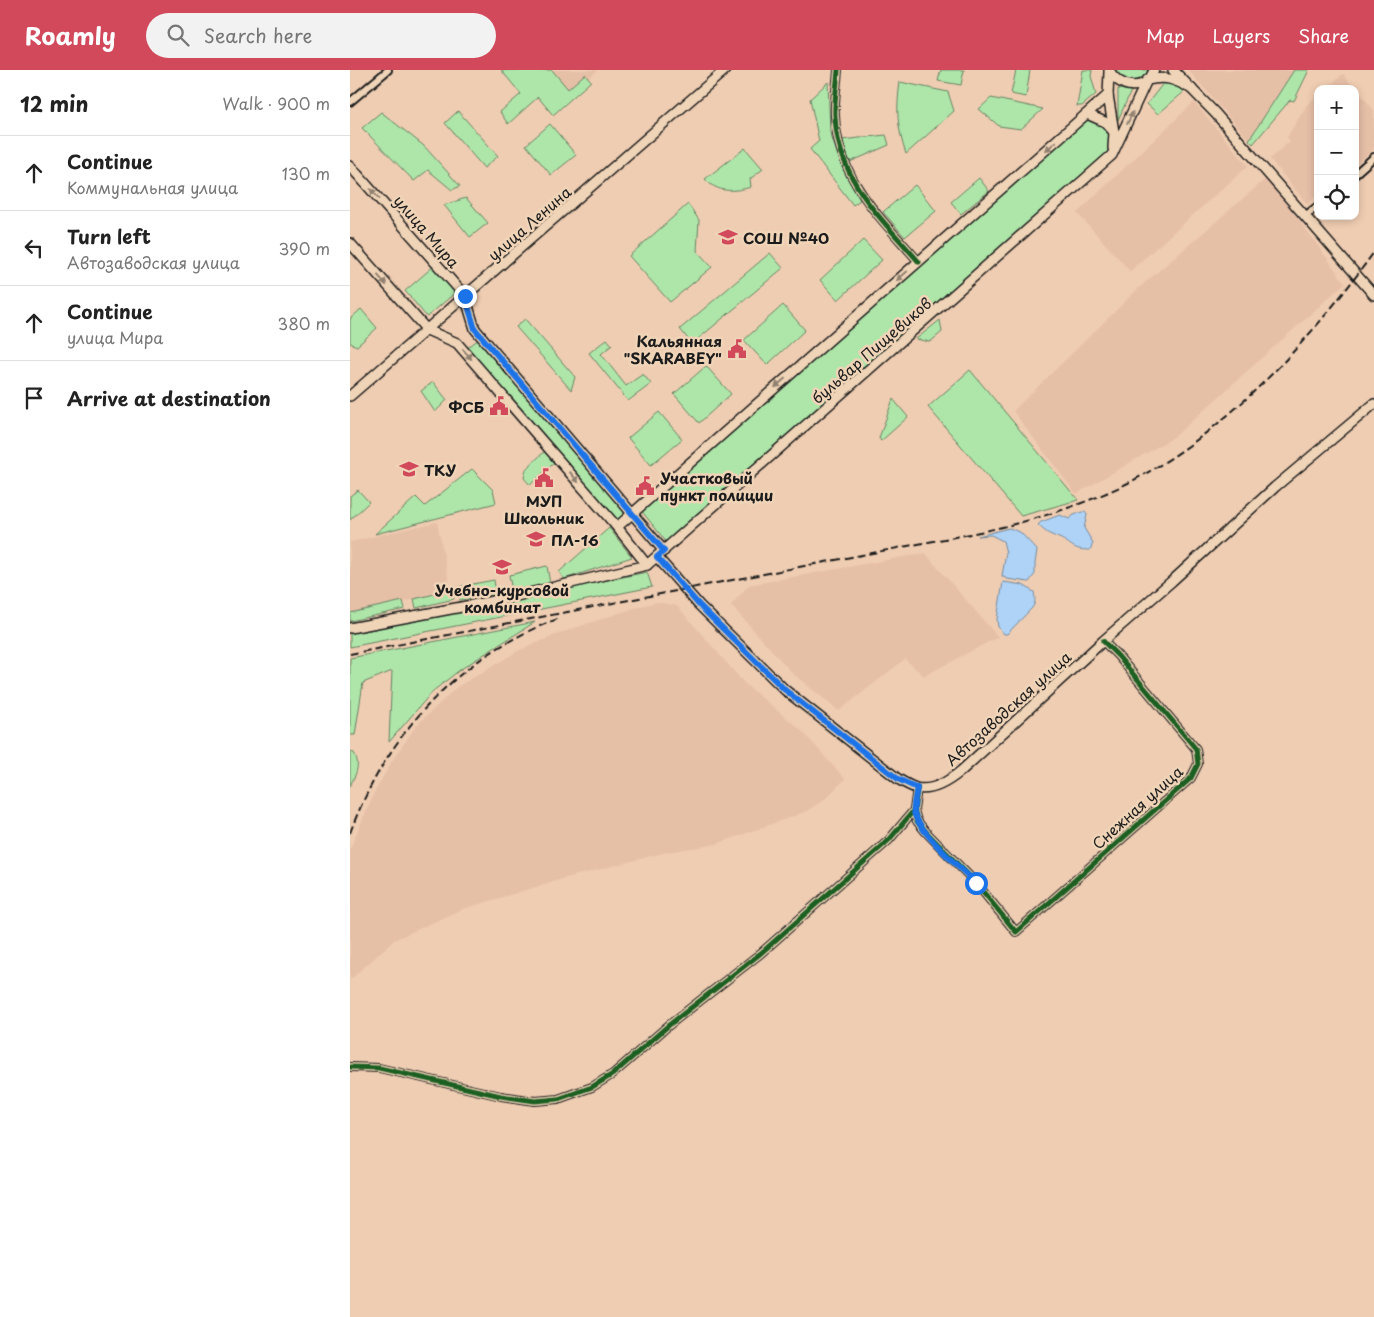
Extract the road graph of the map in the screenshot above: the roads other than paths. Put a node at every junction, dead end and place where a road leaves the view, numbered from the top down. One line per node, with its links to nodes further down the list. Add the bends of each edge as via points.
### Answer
1 (388, 70): 10 (street)
2 (725, 70): 22 (main road, улица Ленина)
3 (838, 70): 20 (street, via 835,117 838,139 853,181 865,200)
4 (1154, 70): 7 (main road, бульвар Пищевиков)
5 (1173, 70): 8 (main road)
6 (1109, 71): 7 (main road, via 1113,78 1126,85 1141,84); 9 (main road)
7 (1147, 80): 8 (main road, via 1170,78); 13 (main road, бульвар Пищевиков, one-way to 7)
8 (1192, 89): 18 (main road)
9 (1108, 95): 11 (main road); 12 (main road)
10 (350, 102)
11 (1087, 114): 12 (main road, via 1105,122); 20 (main road, one-way to 20)
12 (1114, 132): 13 (main road)
13 (1112, 155): 28 (main road, бульвар Пищевиков)
14 (1374, 158): 16 (street)
15 (350, 166): 22 (main road, улица Мира, one-way to 15)
16 (1359, 171)
17 (1314, 209): 18 (street)
18 (1306, 216): 21 (main road)
19 (350, 243): 23 (main road, one-way to 23)
20 (919, 262): 26 (main road, one-way to 26)
21 (1374, 295)
22 (465, 296): 23 (main road, улица Ленина); 26 (main road, улица Мира, via 475,329)
23 (427, 330): 24 (main road, улица Ленина); 27 (main road, one-way to 27, via 458,343)
24 (350, 396)
25 (1374, 404): 31 (main road, Автозаводская улица, via 1275,487)
26 (632, 513): 27 (main road); 28 (main road, улица Мира)
27 (617, 527): 29 (main road)
28 (660, 554): 29 (main road, бульвар Пищевиков); 32 (main road, via 699,605 785,690 898,779)
29 (648, 565): 30 (main road, via 504,599)
30 (350, 628)
31 (1103, 641): 32 (main road, Автозаводская улица, via 947,782); 33 (street, Снежная улица, via 1196,749 1198,764 1191,778 1016,932 976,883 926,832 917,821)
32 (917, 788): 33 (street)
33 (914, 810): 34 (street, via 888,840 761,953 613,1074 592,1087 558,1099 535,1101 379,1068)
34 (350, 1068)

